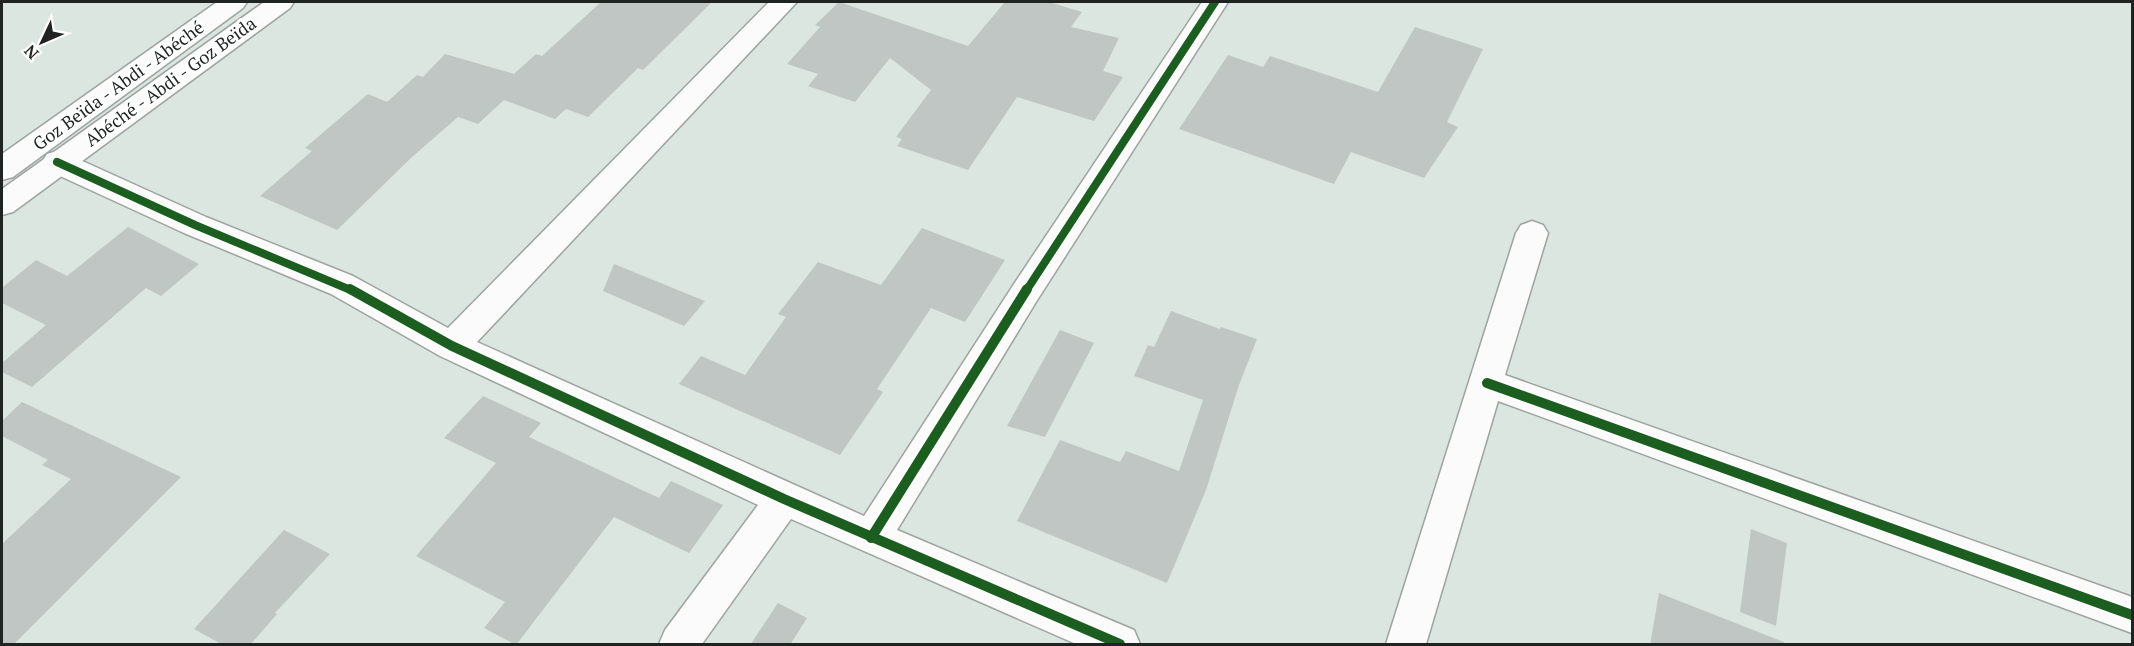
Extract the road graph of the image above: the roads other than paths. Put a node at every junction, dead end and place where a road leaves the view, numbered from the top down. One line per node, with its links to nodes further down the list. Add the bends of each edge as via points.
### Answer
1 (234, 2): 6 (street, Goz Beïda - Abdi - Abéché)
2 (281, 2): 5 (street, Abéché - Abdi - Goz Beïda)
3 (784, 2): 9 (street)
4 (1215, 2): 12 (street)
5 (57, 162): 7 (street, Abéché - Abdi - Goz Beïda); 9 (street, via 195,225 342,285)
6 (2, 169)
7 (2, 204)
8 (1532, 233): 10 (street)
9 (452, 346): 11 (street)
10 (1487, 383): 13 (street); 16 (street)
11 (784, 500): 12 (street); 14 (street)
12 (871, 538): 15 (street)
13 (2133, 615)
14 (679, 645)
15 (1120, 645)
16 (1406, 645)

